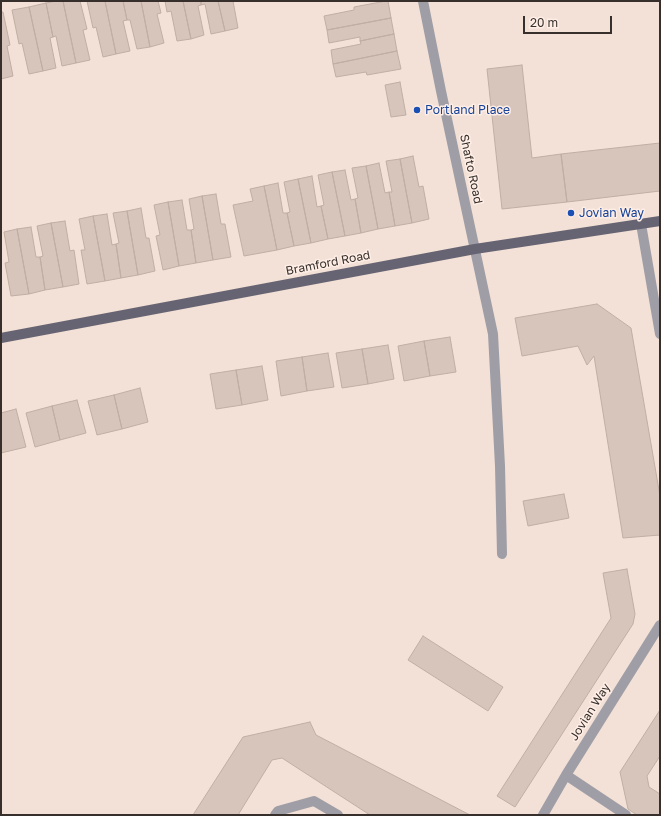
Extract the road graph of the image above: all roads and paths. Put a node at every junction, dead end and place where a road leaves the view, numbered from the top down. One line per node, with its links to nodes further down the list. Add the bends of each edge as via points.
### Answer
1 (423, 1): 4 (street, Shafto Road)
2 (660, 221): 3 (main road, Bramford Road)
3 (641, 224): 4 (main road, Bramford Road); 5 (street)
4 (475, 249): 6 (main road, Bramford Road); 7 (street, Shafto Road, via 493,334)
5 (660, 334)
6 (1, 338)
7 (502, 554)
8 (660, 625): 9 (street, Jovian Way)
9 (566, 775): 12 (street, Jovian Way); 13 (street)
10 (276, 815): 11 (street, via 278,811 314,801)
11 (338, 815)
12 (543, 815)
13 (626, 815)

